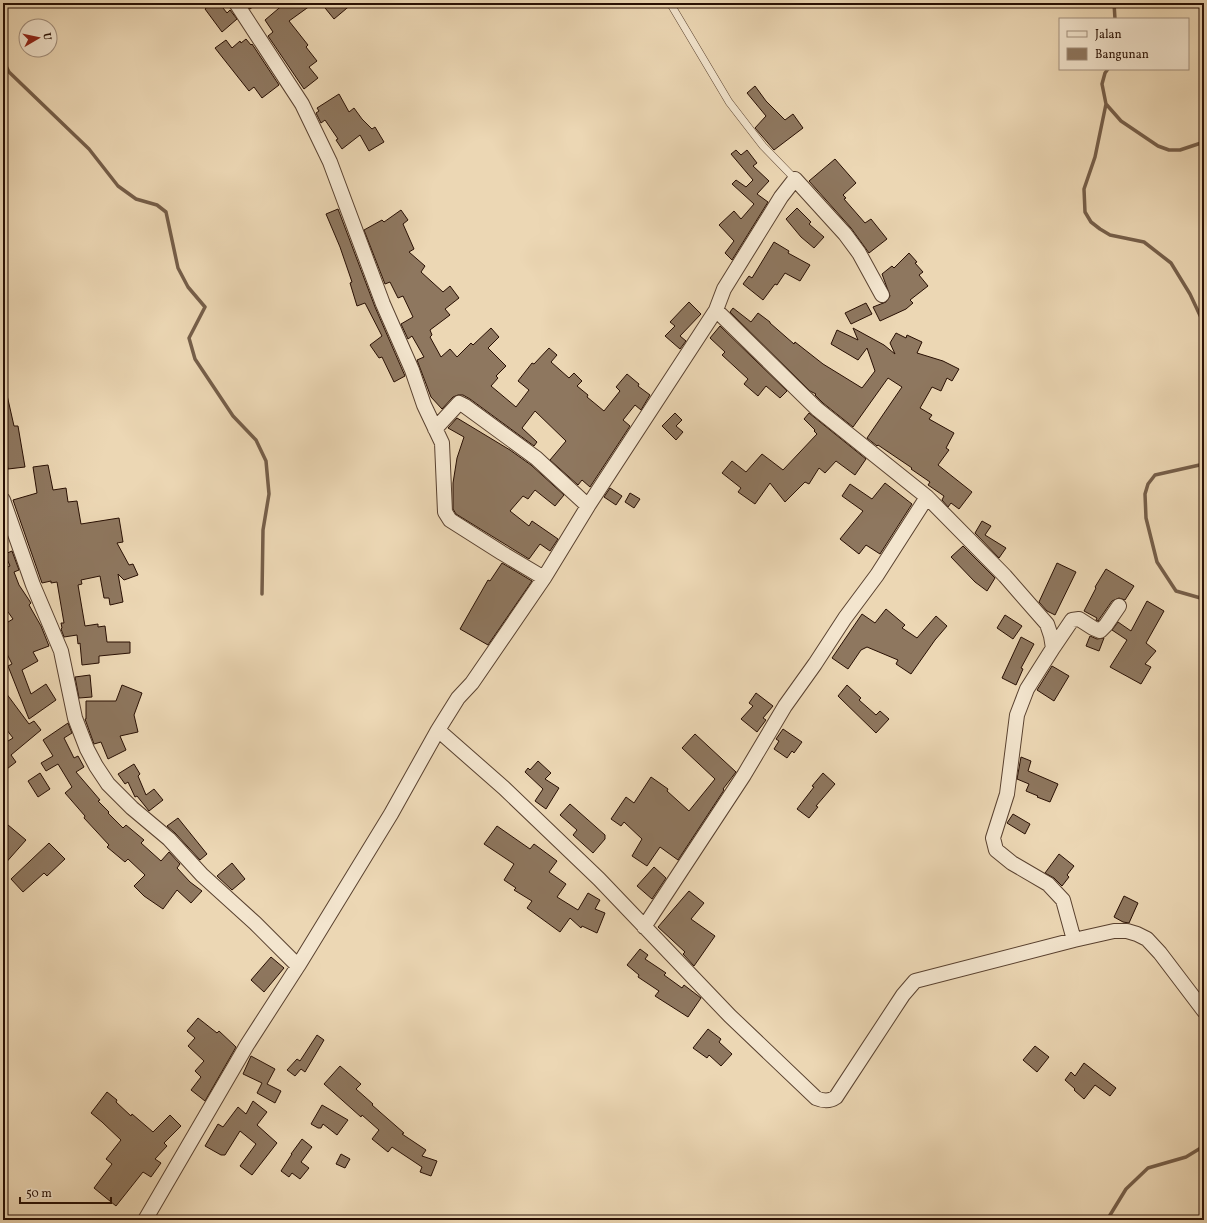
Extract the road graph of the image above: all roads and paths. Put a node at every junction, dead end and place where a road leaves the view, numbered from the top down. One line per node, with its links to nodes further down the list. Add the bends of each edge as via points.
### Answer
1 (236, 3): 6 (street, via 302,104 330,162)
2 (670, 3): 3 (lane, via 729,102 763,146)
3 (796, 179): 4 (street, via 845,234 859,253); 5 (street, via 781,197 724,289)
4 (882, 295)
5 (716, 310): 7 (street, via 817,409); 9 (street)
6 (434, 429): 9 (street, via 459,403 536,458); 10 (street, via 442,443 444,510 450,520)
7 (927, 497): 12 (street, via 1005,576 1047,624); 14 (street, via 877,575 785,706 744,775)
8 (3, 500): 16 (street, via 33,585 61,651 75,718 96,766 108,784 169,839 202,875)
9 (588, 506): 10 (street)
10 (544, 578): 13 (street)
11 (1119, 606): 12 (street, via 1100,631 1079,619 1072,620)
12 (1053, 648): 15 (street, via 1020,704 1007,794 993,838 996,850 1012,863 1048,884 1063,900)
13 (438, 730): 14 (street, via 504,788); 16 (street, via 391,814)
14 (644, 926): 15 (street, via 730,1016 816,1098 826,1101 836,1098 903,995 915,981)
15 (1074, 940): 17 (street, via 1120,931 1147,939)
16 (298, 966): 18 (street, via 247,1045)
17 (1204, 1011)
18 (145, 1220)

